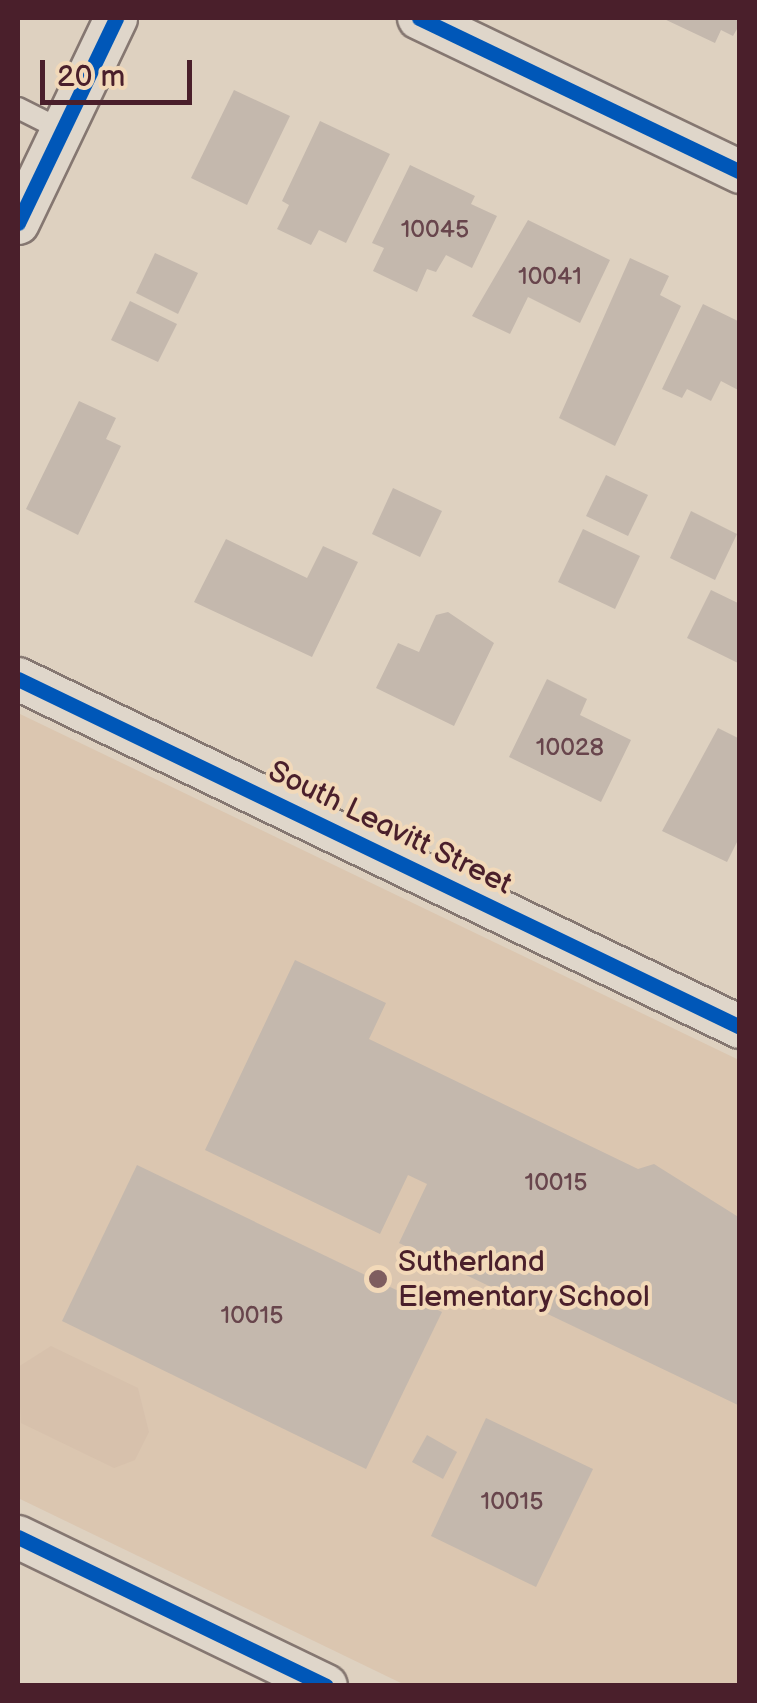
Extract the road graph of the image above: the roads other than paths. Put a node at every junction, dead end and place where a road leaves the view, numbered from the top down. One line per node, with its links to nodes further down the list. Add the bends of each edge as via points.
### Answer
1 (116, 18): 4 (street)
2 (419, 18): 5 (street)
3 (18, 108): 4 (lane)
4 (62, 130): 6 (street)
5 (740, 172)
6 (18, 223)
7 (18, 679): 8 (street, South Leavitt Street)
8 (740, 1027)
9 (18, 1537): 10 (street)
10 (326, 1686)

